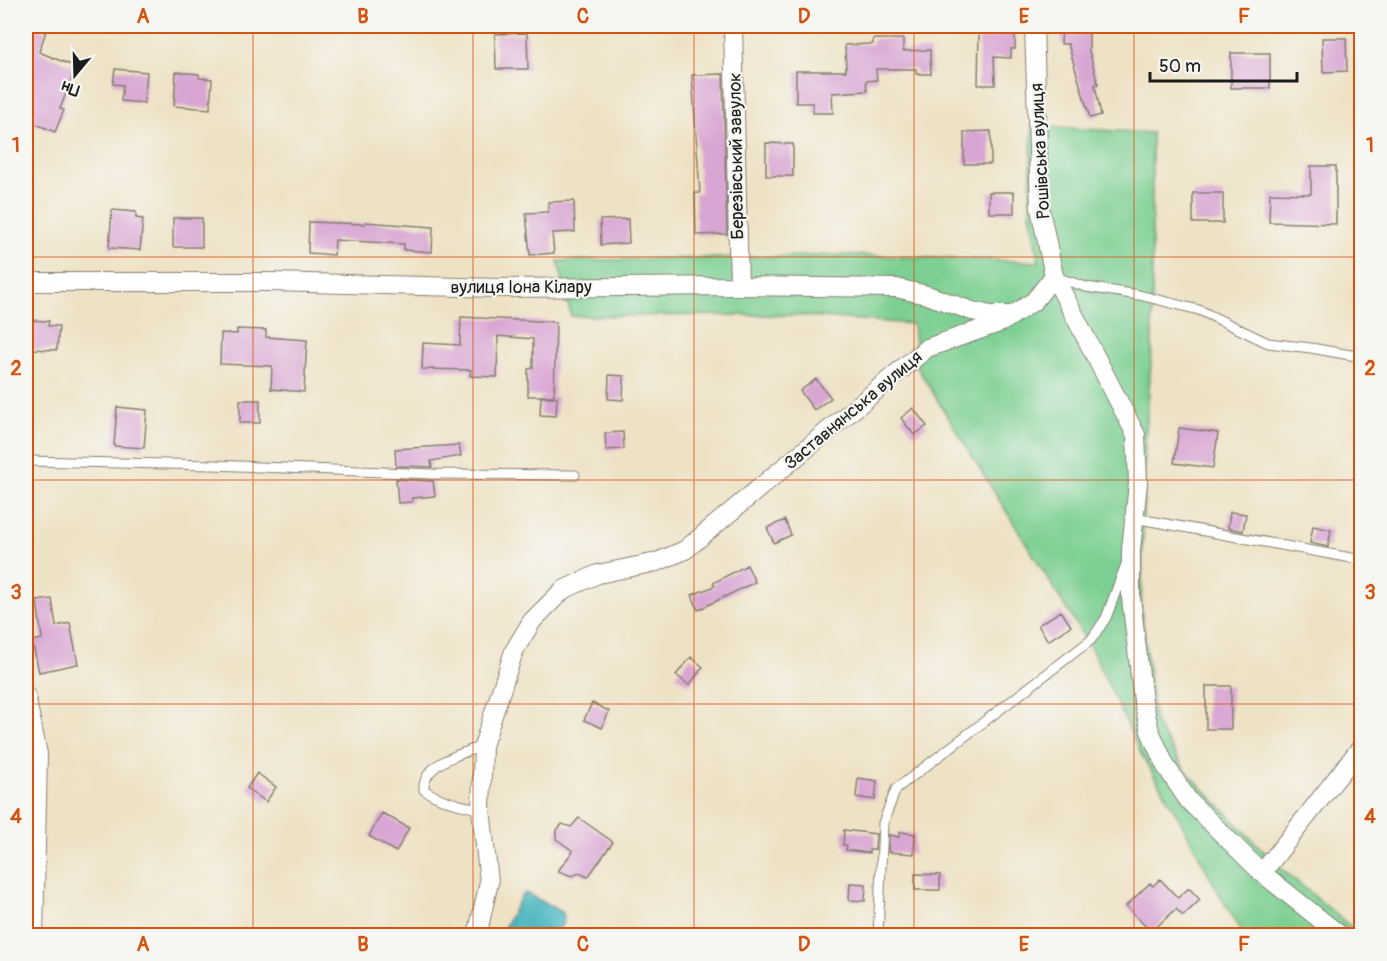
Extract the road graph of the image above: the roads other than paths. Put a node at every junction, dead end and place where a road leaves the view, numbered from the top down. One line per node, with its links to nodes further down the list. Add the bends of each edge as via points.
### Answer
1 (733, 26): 5 (street, Березівський завулок)
2 (1034, 26): 3 (street, Рошівська вулиця, via 1040,209)
3 (1054, 276): 6 (street, Заставнянська вулиця, via 1034,301); 7 (lane, via 1086,287 1199,310 1268,343); 10 (street, via 1136,435 1138,483)
4 (26, 282): 5 (street, вулиця Іона Кілару, via 271,282 498,288)
5 (739, 286): 6 (street, вулиця Іона Кілару, via 896,288 972,311)
6 (1012, 315): 14 (street, Заставнянська вулиця, via 927,348 685,550 657,562 598,574 563,590 532,621 514,651)
7 (1362, 357)
8 (26, 461): 9 (lane)
9 (575, 475)
10 (1134, 518): 11 (street); 12 (lane)
11 (1131, 550): 17 (street, via 1131,598 1150,731 1165,765 1188,800); 20 (lane, via 1106,618 1091,640 896,789 883,823)
12 (1362, 560)
13 (26, 696): 18 (street, via 38,754)
14 (483, 746): 16 (street, Заставнянська вулиця); 16 (lane, via 438,765 423,784 424,790 433,795 459,806)
15 (1362, 746): 17 (street)
16 (481, 809): 19 (street, Заставнянська вулиця, via 489,882)
17 (1262, 873): 21 (street)
18 (34, 936)
19 (477, 936)
20 (878, 936)
21 (1341, 936)

